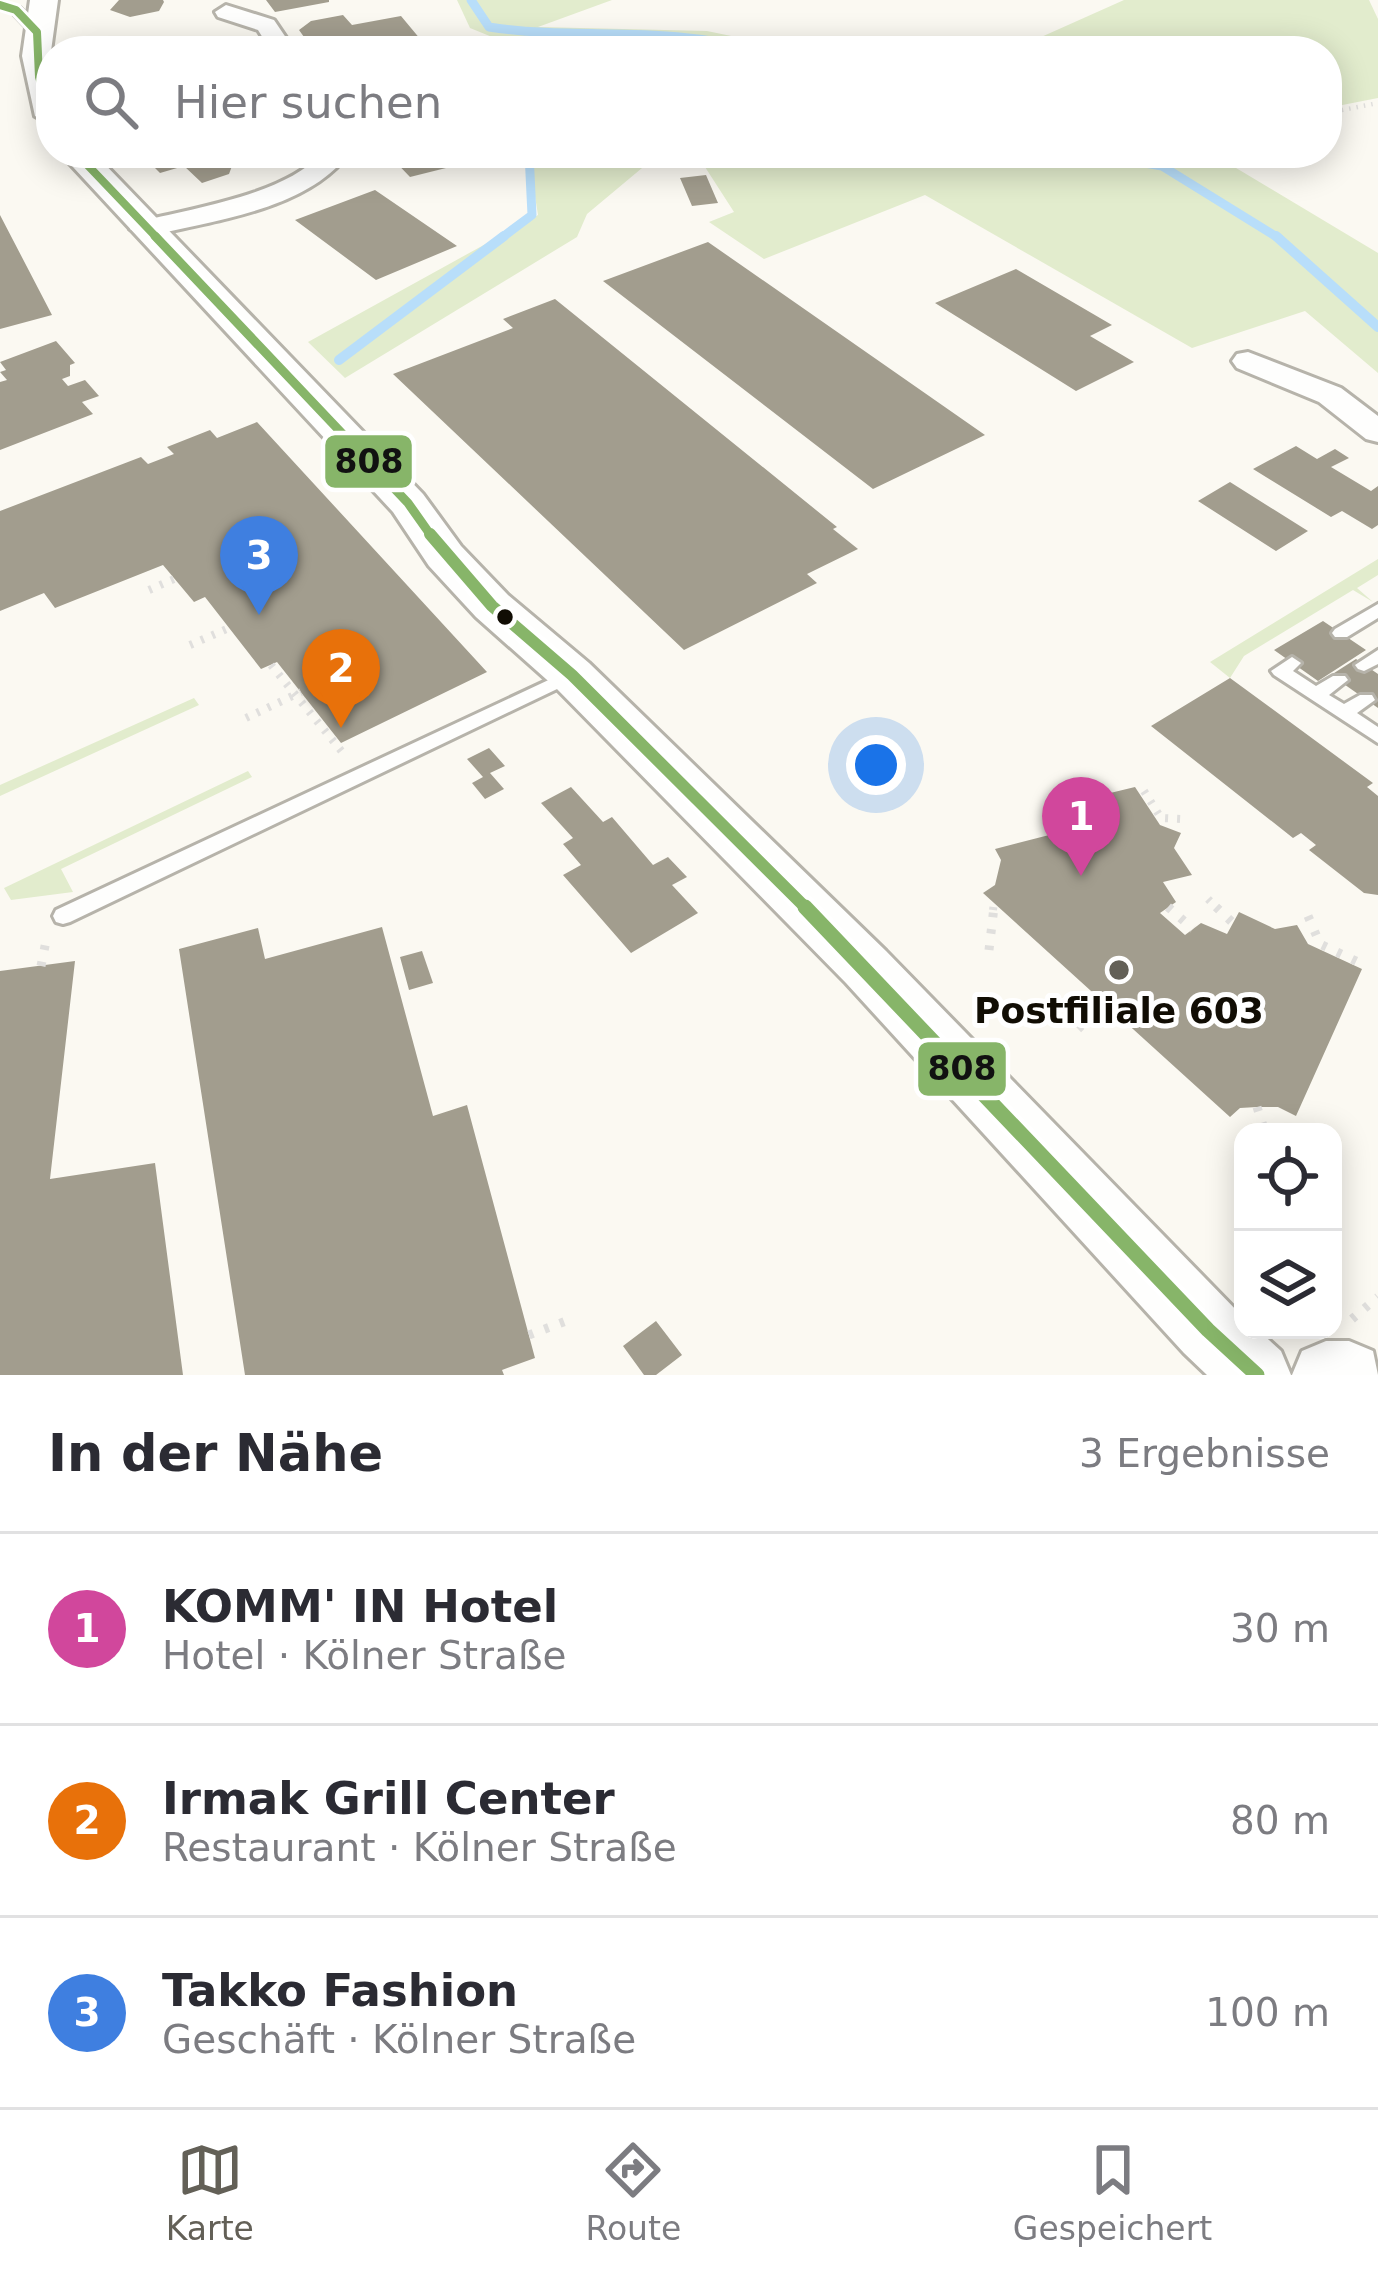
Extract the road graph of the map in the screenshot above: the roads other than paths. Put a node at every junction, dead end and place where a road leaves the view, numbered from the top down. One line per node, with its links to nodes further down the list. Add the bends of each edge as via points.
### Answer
1 (44, 0): 4 (street)
2 (0, 4): 4 (lane)
3 (226, 12): 6 (street, via 266,25)
4 (37, 32): 5 (street)
5 (37, 36)
6 (274, 36)
7 (89, 168): 9 (street)
8 (322, 168): 9 (street, via 291,186)
9 (144, 230): 15 (street, via 408,503 492,606)
10 (1248, 361): 11 (street, via 1330,395)
11 (1378, 432)
12 (1378, 610): 13 (lane)
13 (1341, 633)
14 (1292, 663): 17 (lane, via 1280,671)
15 (572, 675): 21 (lane); 22 (street)
16 (1340, 680): 17 (lane)
17 (1317, 694): 19 (lane)
18 (1366, 700): 19 (lane)
19 (1343, 713): 20 (lane)
20 (1378, 736)
21 (63, 916)
22 (1257, 1375)
23 (1326, 1375): 24 (street)
24 (1349, 1375)

